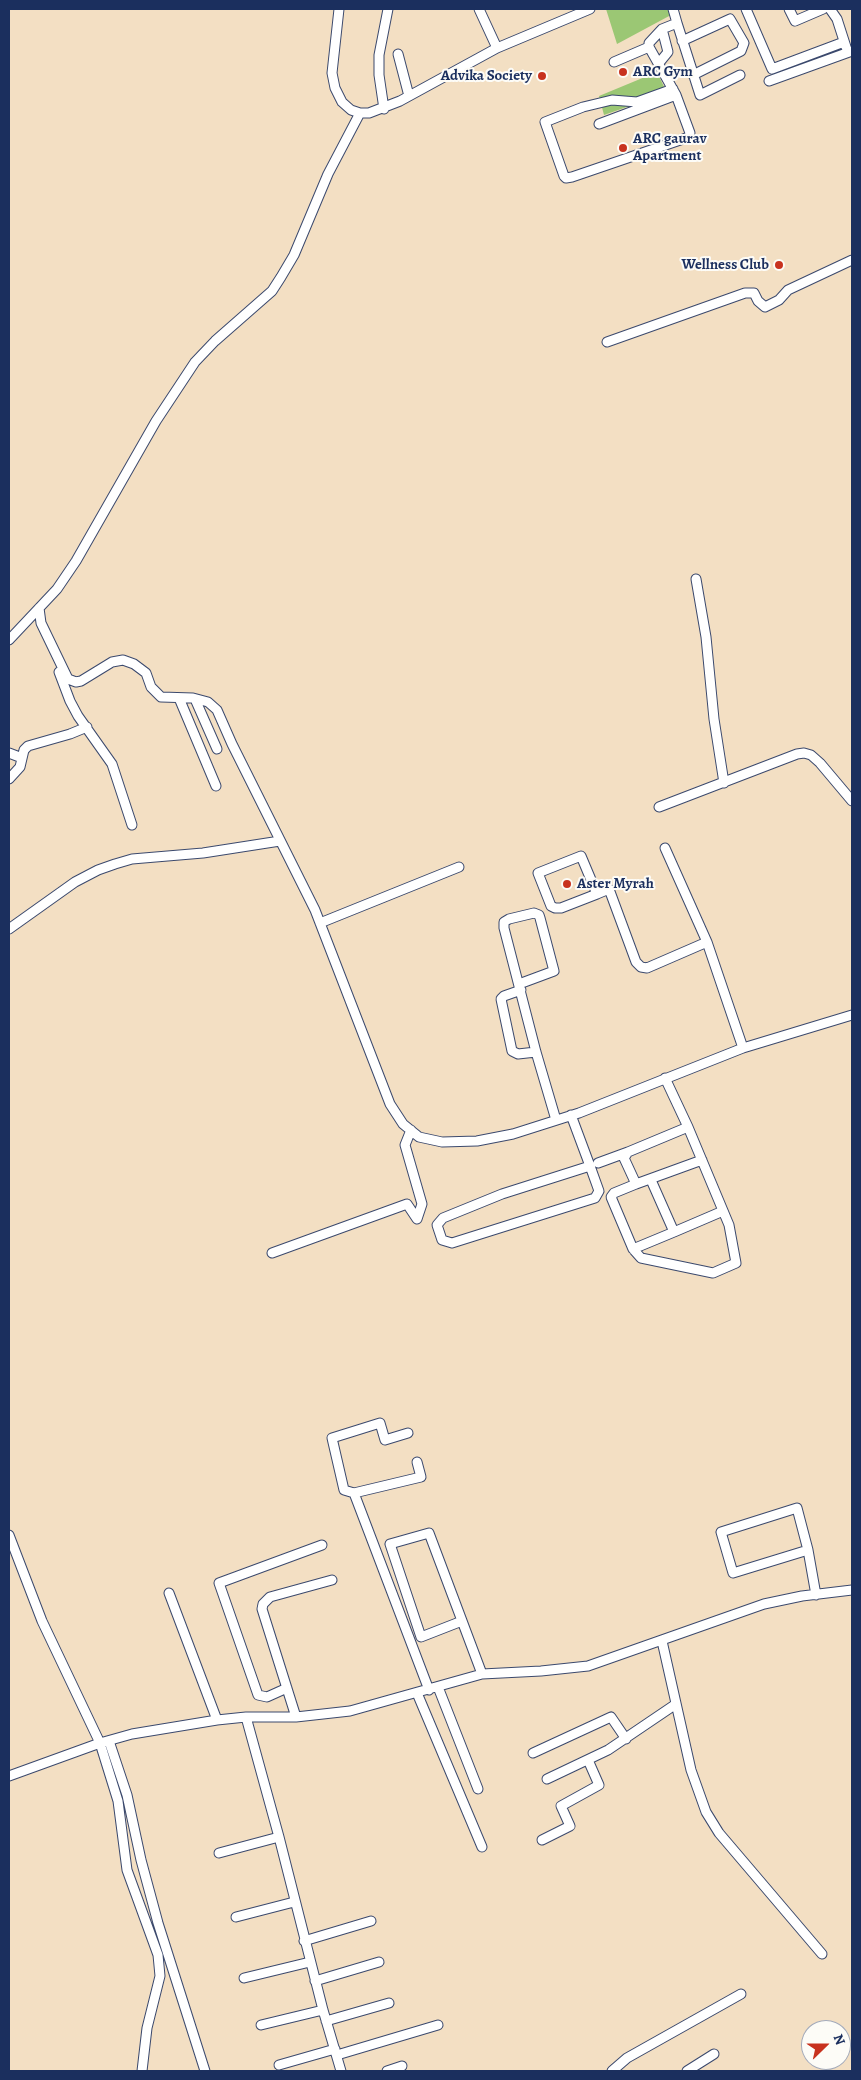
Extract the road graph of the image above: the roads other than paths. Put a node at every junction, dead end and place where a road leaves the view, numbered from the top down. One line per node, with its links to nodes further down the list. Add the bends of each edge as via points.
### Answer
1 (339, 9): 26 (street, via 332,73 335,88 342,102)
2 (388, 9): 25 (street, via 379,65)
3 (479, 9): 15 (street)
4 (590, 9): 15 (street)
5 (673, 9): 10 (street)
6 (746, 9): 13 (street, via 772,69)
7 (789, 9): 8 (street, via 794,20)
8 (823, 9)
9 (830, 9): 13 (street, via 837,19)
10 (677, 23): 11 (street); 12 (street)
11 (662, 29): 14 (street, via 650,40); 19 (street, via 668,52)
12 (682, 41): 20 (street); 20 (street, via 730,19 744,43 741,51)
13 (844, 42): 16 (street)
14 (650, 47): 18 (street); 19 (street)
15 (497, 48): 24 (street)
16 (850, 52): 22 (street)
17 (398, 54): 24 (street)
18 (614, 62)
19 (659, 63): 23 (street)
20 (693, 75): 21 (street, via 702,95)
21 (740, 75)
22 (769, 81)
23 (674, 92): 23 (street, via 689,137 572,177 564,176 546,122 605,101 637,102); 27 (street)
24 (409, 96): 25 (street)
25 (384, 109): 26 (street)
26 (360, 113): 31 (street, via 328,174 294,254 272,291 195,362 156,421 76,561)
27 (599, 124)
28 (852, 260): 29 (street, via 788,290 779,300 765,307 754,293 745,293)
29 (607, 342)
30 (696, 579): 42 (street)
31 (36, 611): 32 (street); 33 (street, via 65,675); 34 (street)
32 (9, 640)
33 (76, 682): 34 (street); 35 (street, via 112,662 122,660 146,673 155,693)
34 (65, 689): 37 (street)
35 (179, 698): 36 (street); 43 (street)
36 (195, 699): 38 (street); 47 (street, via 208,702 217,710)
37 (86, 727): 40 (street, via 28,746); 46 (street, via 112,764)
38 (217, 750)
39 (9, 753): 40 (street)
40 (22, 758): 41 (street, via 20,767)
41 (9, 780)
42 (724, 783): 44 (street, via 804,753 820,763); 45 (street)
43 (216, 786)
44 (852, 801)
45 (660, 808)
46 (132, 825)
47 (280, 842): 51 (street); 52 (street, via 132,859 115,864 75,882)
48 (665, 848): 53 (street)
49 (459, 867): 51 (street)
50 (597, 894): 50 (street, via 581,856 538,872 554,908); 53 (street, via 609,889 636,962 642,967 648,968)
51 (320, 923): 62 (street, via 390,1104)
52 (9, 929)
53 (707, 942): 56 (street)
54 (520, 987): 54 (street, via 504,922 534,913 539,915 554,971); 57 (street); 57 (street, via 501,999 512,1051 518,1054)
55 (852, 1015): 56 (street)
56 (743, 1048): 58 (street)
57 (536, 1052): 60 (street)
58 (665, 1078): 59 (street); 61 (street)
59 (571, 1115): 60 (street); 65 (street)
60 (556, 1120): 62 (street, via 514,1134 478,1141 442,1142 419,1137)
61 (688, 1126): 63 (street); 64 (street)
62 (411, 1130): 71 (street, via 405,1145 422,1204 418,1219 407,1204)
63 (628, 1152): 65 (street); 67 (street, via 624,1158)
64 (702, 1160): 66 (street); 68 (street)
65 (594, 1164): 65 (street, via 502,1194 444,1218 437,1225 442,1240 452,1243 595,1198 599,1191)
66 (651, 1180): 67 (street); 69 (street)
67 (636, 1184): 70 (street, via 614,1193 612,1197)
68 (723, 1211): 69 (street); 70 (street, via 736,1263 713,1273 641,1258)
69 (674, 1232): 70 (street)
70 (633, 1249)
71 (272, 1253)
72 (408, 1433): 74 (street, via 385,1440 380,1423 332,1438 344,1490)
73 (417, 1462): 74 (street, via 421,1476)
74 (354, 1493): 86 (street)
75 (9, 1535): 93 (street, via 42,1621)
76 (322, 1545): 85 (street, via 219,1583 258,1695 267,1697)
77 (808, 1550): 77 (street, via 797,1508 721,1532 733,1573); 81 (street)
78 (332, 1580): 85 (street, via 270,1597 263,1604)
79 (852, 1590): 81 (street)
80 (169, 1593): 91 (street)
81 (816, 1595): 83 (street, via 764,1604)
82 (462, 1621): 82 (street, via 429,1533 390,1544 421,1636); 84 (street)
83 (662, 1641): 84 (street, via 577,1668); 88 (street)
84 (482, 1674): 86 (street)
85 (287, 1688): 90 (street)
86 (433, 1688): 87 (street); 98 (street)
87 (417, 1693): 90 (street, via 350,1712); 101 (street)
88 (676, 1704): 92 (street); 107 (street, via 694,1783 710,1820)
89 (246, 1717): 90 (street); 91 (street); 99 (street)
90 (296, 1717)
91 (217, 1720): 93 (street, via 132,1734)
92 (626, 1739): 94 (street, via 611,1717); 95 (street)
93 (104, 1742): 96 (street); 122 (street, via 118,1801 127,1870 160,1963); 123 (street, via 127,1795 158,1923)
94 (533, 1752)
95 (588, 1760): 97 (street); 100 (street, via 599,1785 561,1806 570,1826)
96 (9, 1776)
97 (547, 1779)
98 (478, 1789)
99 (279, 1837): 102 (street); 103 (street)
100 (542, 1840)
101 (482, 1847)
102 (219, 1853)
103 (294, 1902): 104 (street); 106 (street)
104 (236, 1916)
105 (371, 1921): 106 (street)
106 (304, 1941): 108 (street)
107 (822, 1954)
108 (310, 1962): 110 (street); 111 (street)
109 (379, 1962): 111 (street)
110 (244, 1978)
111 (315, 1981): 114 (street)
112 (741, 1994): 126 (street, via 627,2058)
113 (388, 2003): 115 (street)
114 (323, 2010): 115 (street); 116 (street)
115 (326, 2021): 118 (street)
116 (261, 2025)
117 (438, 2025): 118 (street)
118 (336, 2052): 120 (street); 124 (street)
119 (714, 2054): 127 (street)
120 (279, 2065)
121 (402, 2066): 125 (street)
122 (142, 2071)
123 (205, 2071)
124 (341, 2071)
125 (387, 2071)
126 (612, 2071)
127 (687, 2071)

